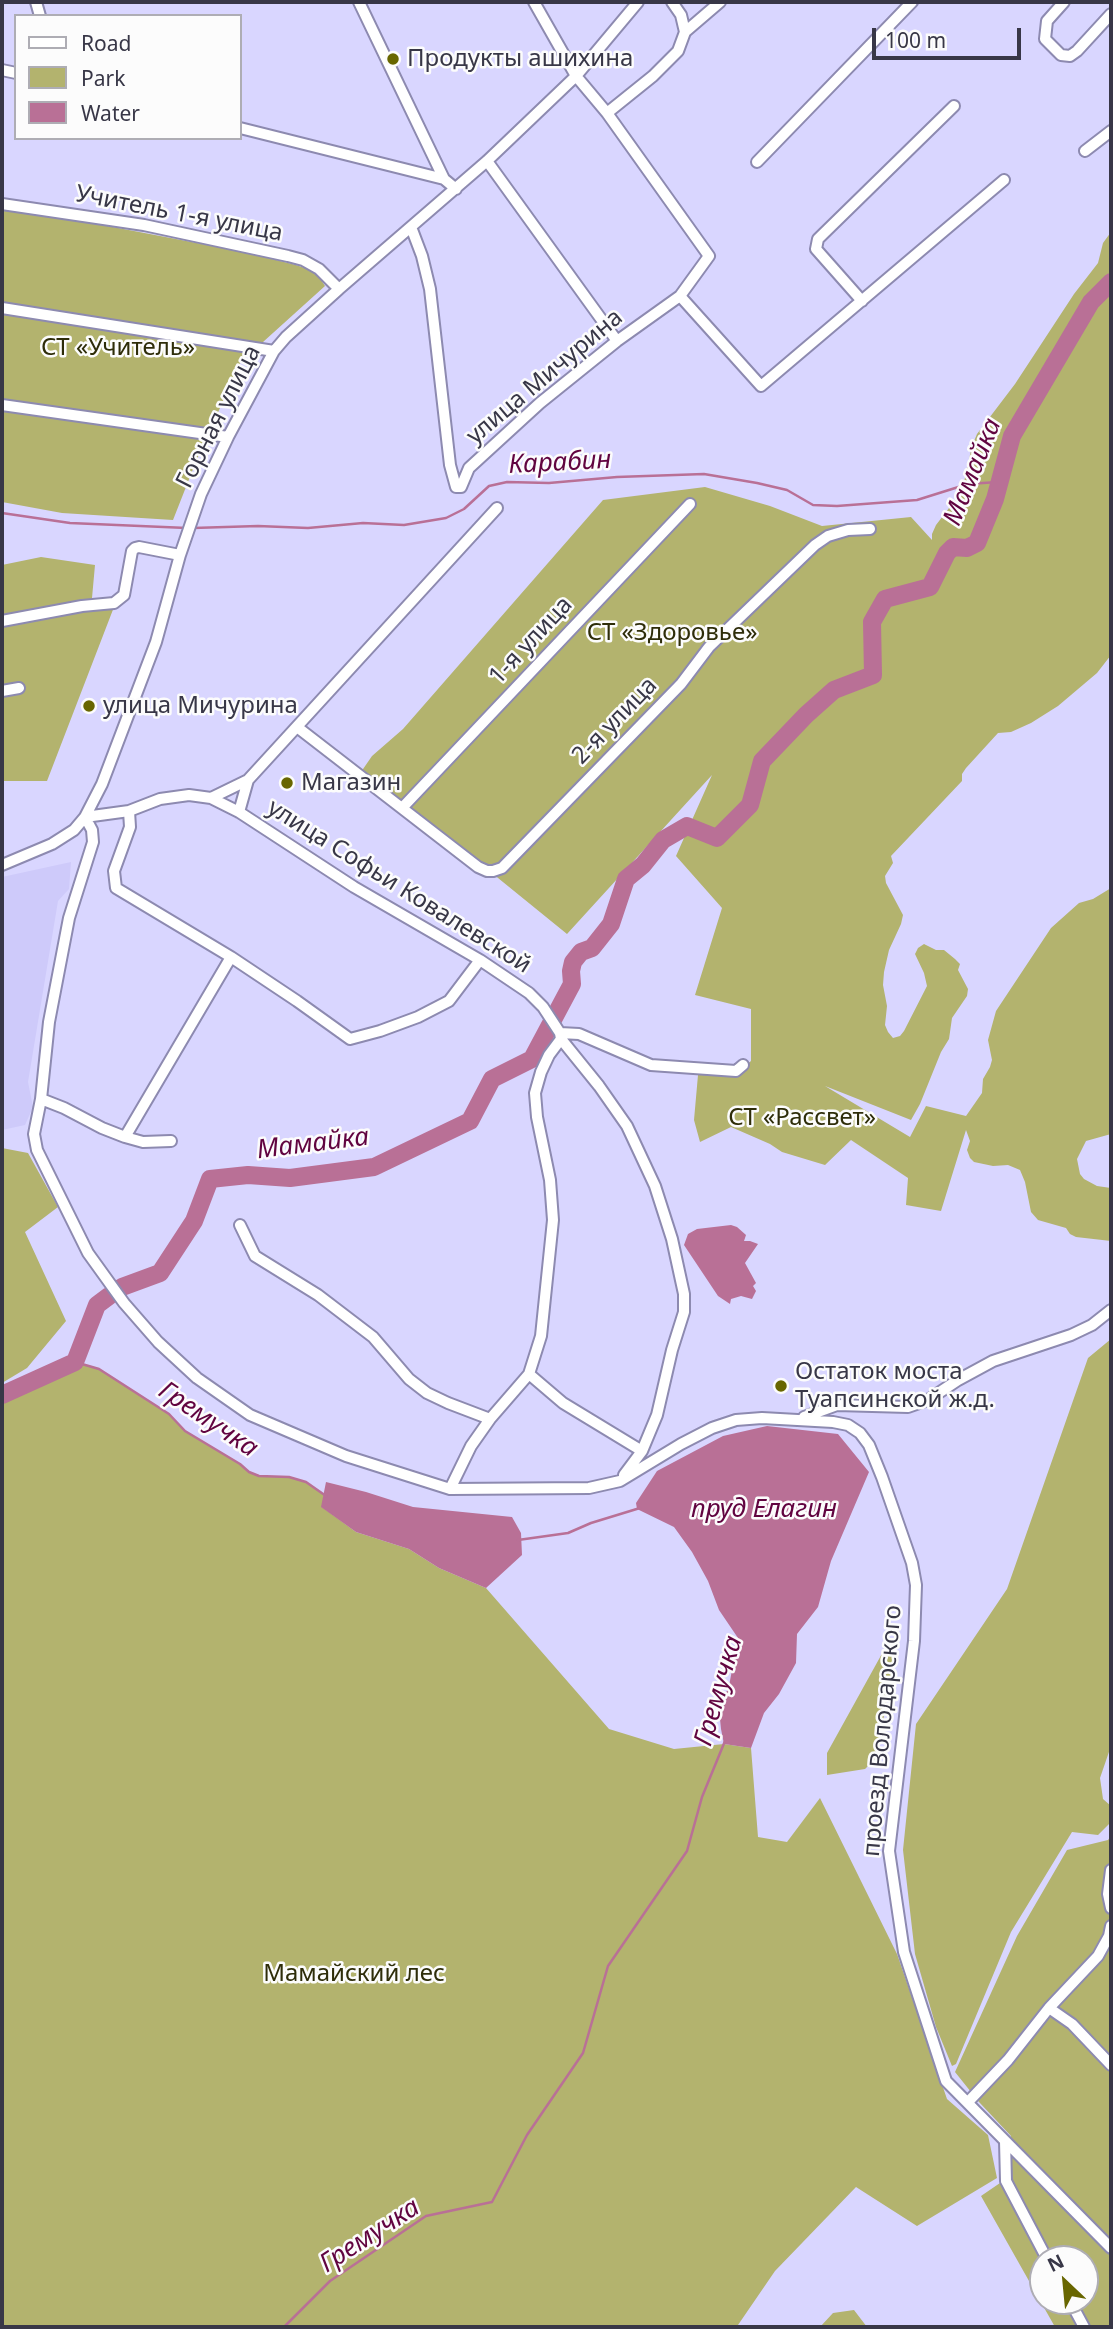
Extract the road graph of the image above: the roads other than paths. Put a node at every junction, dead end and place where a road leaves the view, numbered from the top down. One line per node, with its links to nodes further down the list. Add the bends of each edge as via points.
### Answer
1 (359, 2): 18 (street)
2 (534, 2): 10 (street)
3 (638, 2): 10 (street, Горная улица)
4 (673, 2): 9 (street)
5 (720, 2): 9 (street)
6 (912, 2): 17 (street)
7 (1065, 2): 8 (street, via 1046,20 1045,39 1061,55 1077,51)
8 (1111, 14)
9 (685, 32): 12 (street, via 678,51 662,68)
10 (576, 76): 12 (street); 16 (street, Горная улица)
11 (954, 106): 25 (street, via 818,239 816,249)
12 (607, 113): 24 (street, улица Мичурина, via 709,256)
13 (242, 128): 18 (street)
14 (1111, 131): 15 (street)
15 (1085, 151)
16 (487, 161): 20 (street, Горная улица); 27 (street)
17 (757, 162)
18 (444, 179): 20 (street)
19 (1004, 180): 25 (street)
20 (456, 189): 22 (street, Горная улица)
21 (2, 204): 23 (street, Учитель 1-я улица, via 144,225 288,256 319,269)
22 (411, 227): 23 (street, Горная улица); 31 (street, улица Мичурина, via 430,289)
23 (339, 289): 28 (street, Горная улица)
24 (680, 296): 25 (street, via 761,386); 27 (street, улица Мичурина)
25 (862, 301)
26 (2, 308): 28 (street)
27 (617, 341): 32 (street, улица Мичурина)
28 (274, 351): 30 (street, Горная улица)
29 (2, 405): 30 (street)
30 (228, 437): 36 (street, Горная улица, via 201,494)
31 (450, 465): 32 (street); 32 (street, улица Мичурина, via 456,487 461,486)
32 (469, 468)
33 (690, 503): 43 (street, 1-я улица)
34 (497, 508): 40 (street)
35 (870, 529): 43 (street, 2-я улица, via 848,530 815,545 709,647 681,684 502,868 487,871 478,867)
36 (180, 555): 37 (street, via 135,548 124,595 114,603); 46 (street, Горная улица, via 156,642)
37 (2, 621)
38 (19, 688): 39 (street)
39 (2, 691)
40 (297, 727): 41 (street); 43 (street)
41 (248, 780): 42 (street); 45 (street, улица Софьи Ковалевской)
42 (211, 798): 44 (street, via 160,799); 45 (street, улица Софьи Ковалевской)
43 (402, 808)
44 (129, 811): 46 (street); 48 (street, via 130,827 114,871 116,888)
45 (239, 813): 49 (street, улица Софьи Ковалевской)
46 (85, 817): 47 (street, via 52,845); 52 (street, проезд Володарского, via 93,842 69,918)
47 (2, 865)
48 (231, 957): 49 (street, via 350,1039 405,1022 449,1000); 53 (street)
49 (480, 960): 50 (street, улица Софьи Ковалевской, via 529,993)
50 (560, 1033): 51 (street, via 579,1034 651,1065 736,1071); 57 (street, via 535,1093 553,1220 541,1336); 60 (street, улица Софьи Ковалевской, via 627,1126 655,1186 684,1294 684,1312 657,1415)
51 (743, 1065)
52 (41, 1099): 53 (street); 62 (street, проезд Володарского, via 34,1134 37,1150 88,1253 158,1342 197,1378 250,1415 345,1456)
53 (125, 1137): 54 (street)
54 (172, 1141)
55 (240, 1225): 58 (street, via 255,1256 318,1295 373,1337 427,1393)
56 (1111, 1310): 59 (street, via 1071,1335 993,1361 928,1400 908,1407 837,1405)
57 (529, 1374): 58 (street); 60 (street, via 563,1403)
58 (490, 1419): 62 (street)
59 (800, 1419): 61 (street, проезд Володарского, via 736,1420 712,1428); 68 (street, проезд Володарского, via 833,1422 860,1433 878,1466 912,1563 914,1641 889,1851 904,1952 946,2081)
60 (642, 1451): 61 (street, улица Софьи Ковалевской)
61 (620, 1481): 62 (street, проезд Володарского, via 589,1488)
62 (450, 1489)
63 (1111, 1870): 64 (street)
64 (1111, 1908)
65 (1111, 1926): 66 (street, via 1098,1956)
66 (1049, 2008): 67 (street, via 1072,2024); 68 (street)
67 (1111, 2065)
68 (969, 2101): 69 (street, проезд Володарского)
69 (1005, 2141): 70 (street, via 1006,2181); 71 (street, проезд Володарского)
70 (1040, 2245)
71 (1111, 2248)

